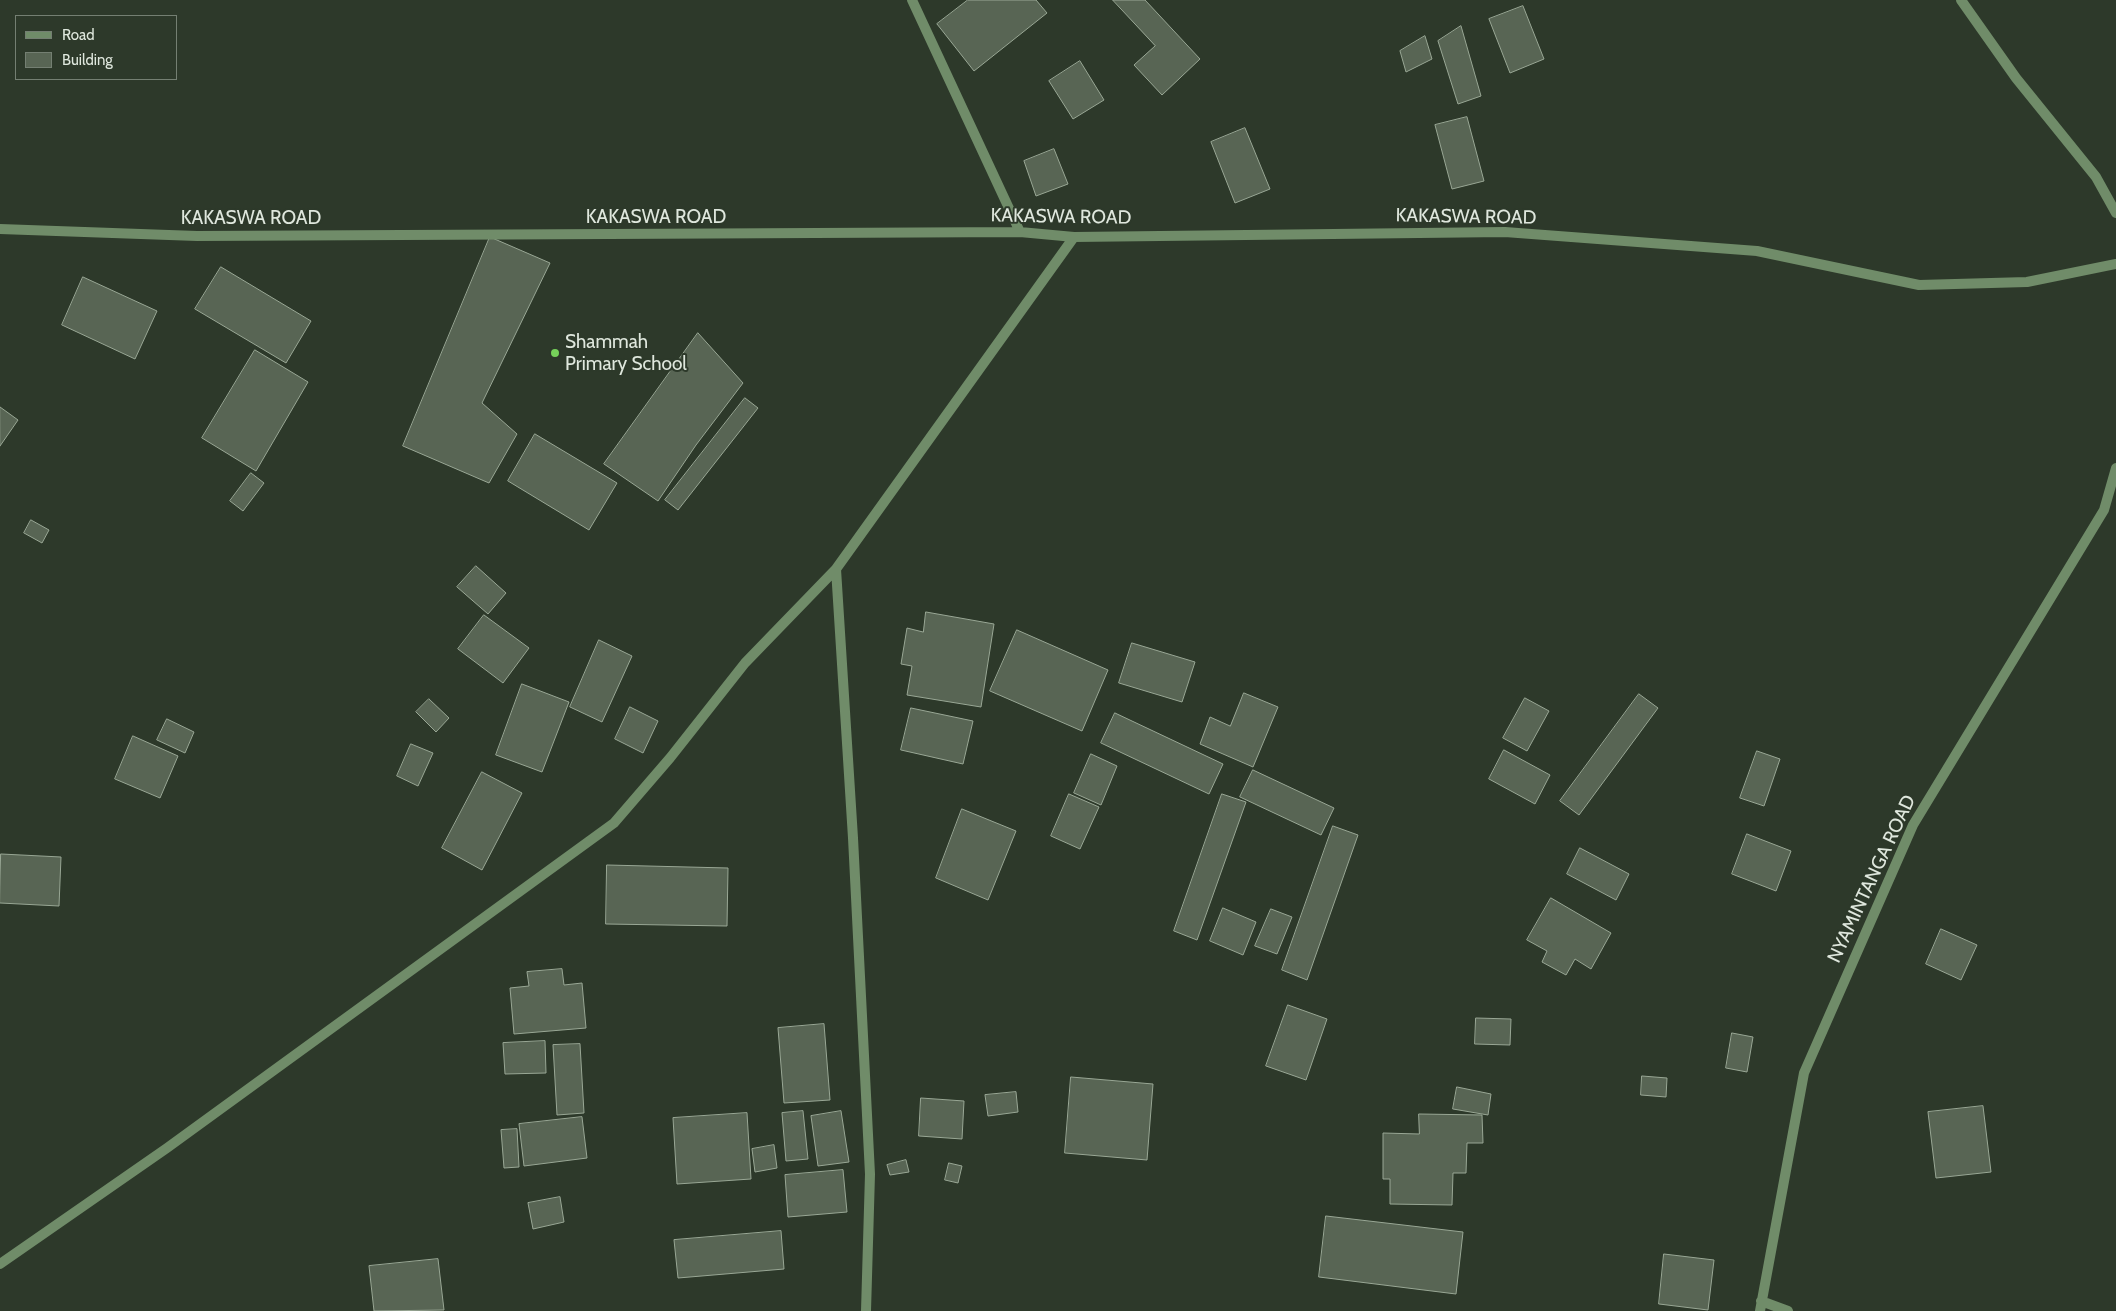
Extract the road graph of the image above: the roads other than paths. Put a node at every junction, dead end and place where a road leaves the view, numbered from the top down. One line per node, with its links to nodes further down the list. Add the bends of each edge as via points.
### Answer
1 (912, 0): 5 (street)
2 (1962, 0): 3 (street, via 2016,78 2096,177)
3 (2116, 213)
4 (0, 229): 5 (street, KAKASWA ROAD, via 197,236)
5 (1020, 232): 6 (street, KAKASWA ROAD)
6 (1074, 238): 7 (street, KAKASWA ROAD, via 1505,232 1757,251 1919,285 2027,282); 9 (street)
7 (2116, 264)
8 (2116, 468): 11 (street, NYAMINTANGA ROAD, via 2104,510 1913,825 1804,1073)
9 (836, 569): 10 (street, via 745,662 614,823 175,1142); 12 (street, via 870,1174)
10 (0, 1264)
11 (1760, 1306): 13 (street)
12 (866, 1311)
13 (1788, 1311)

